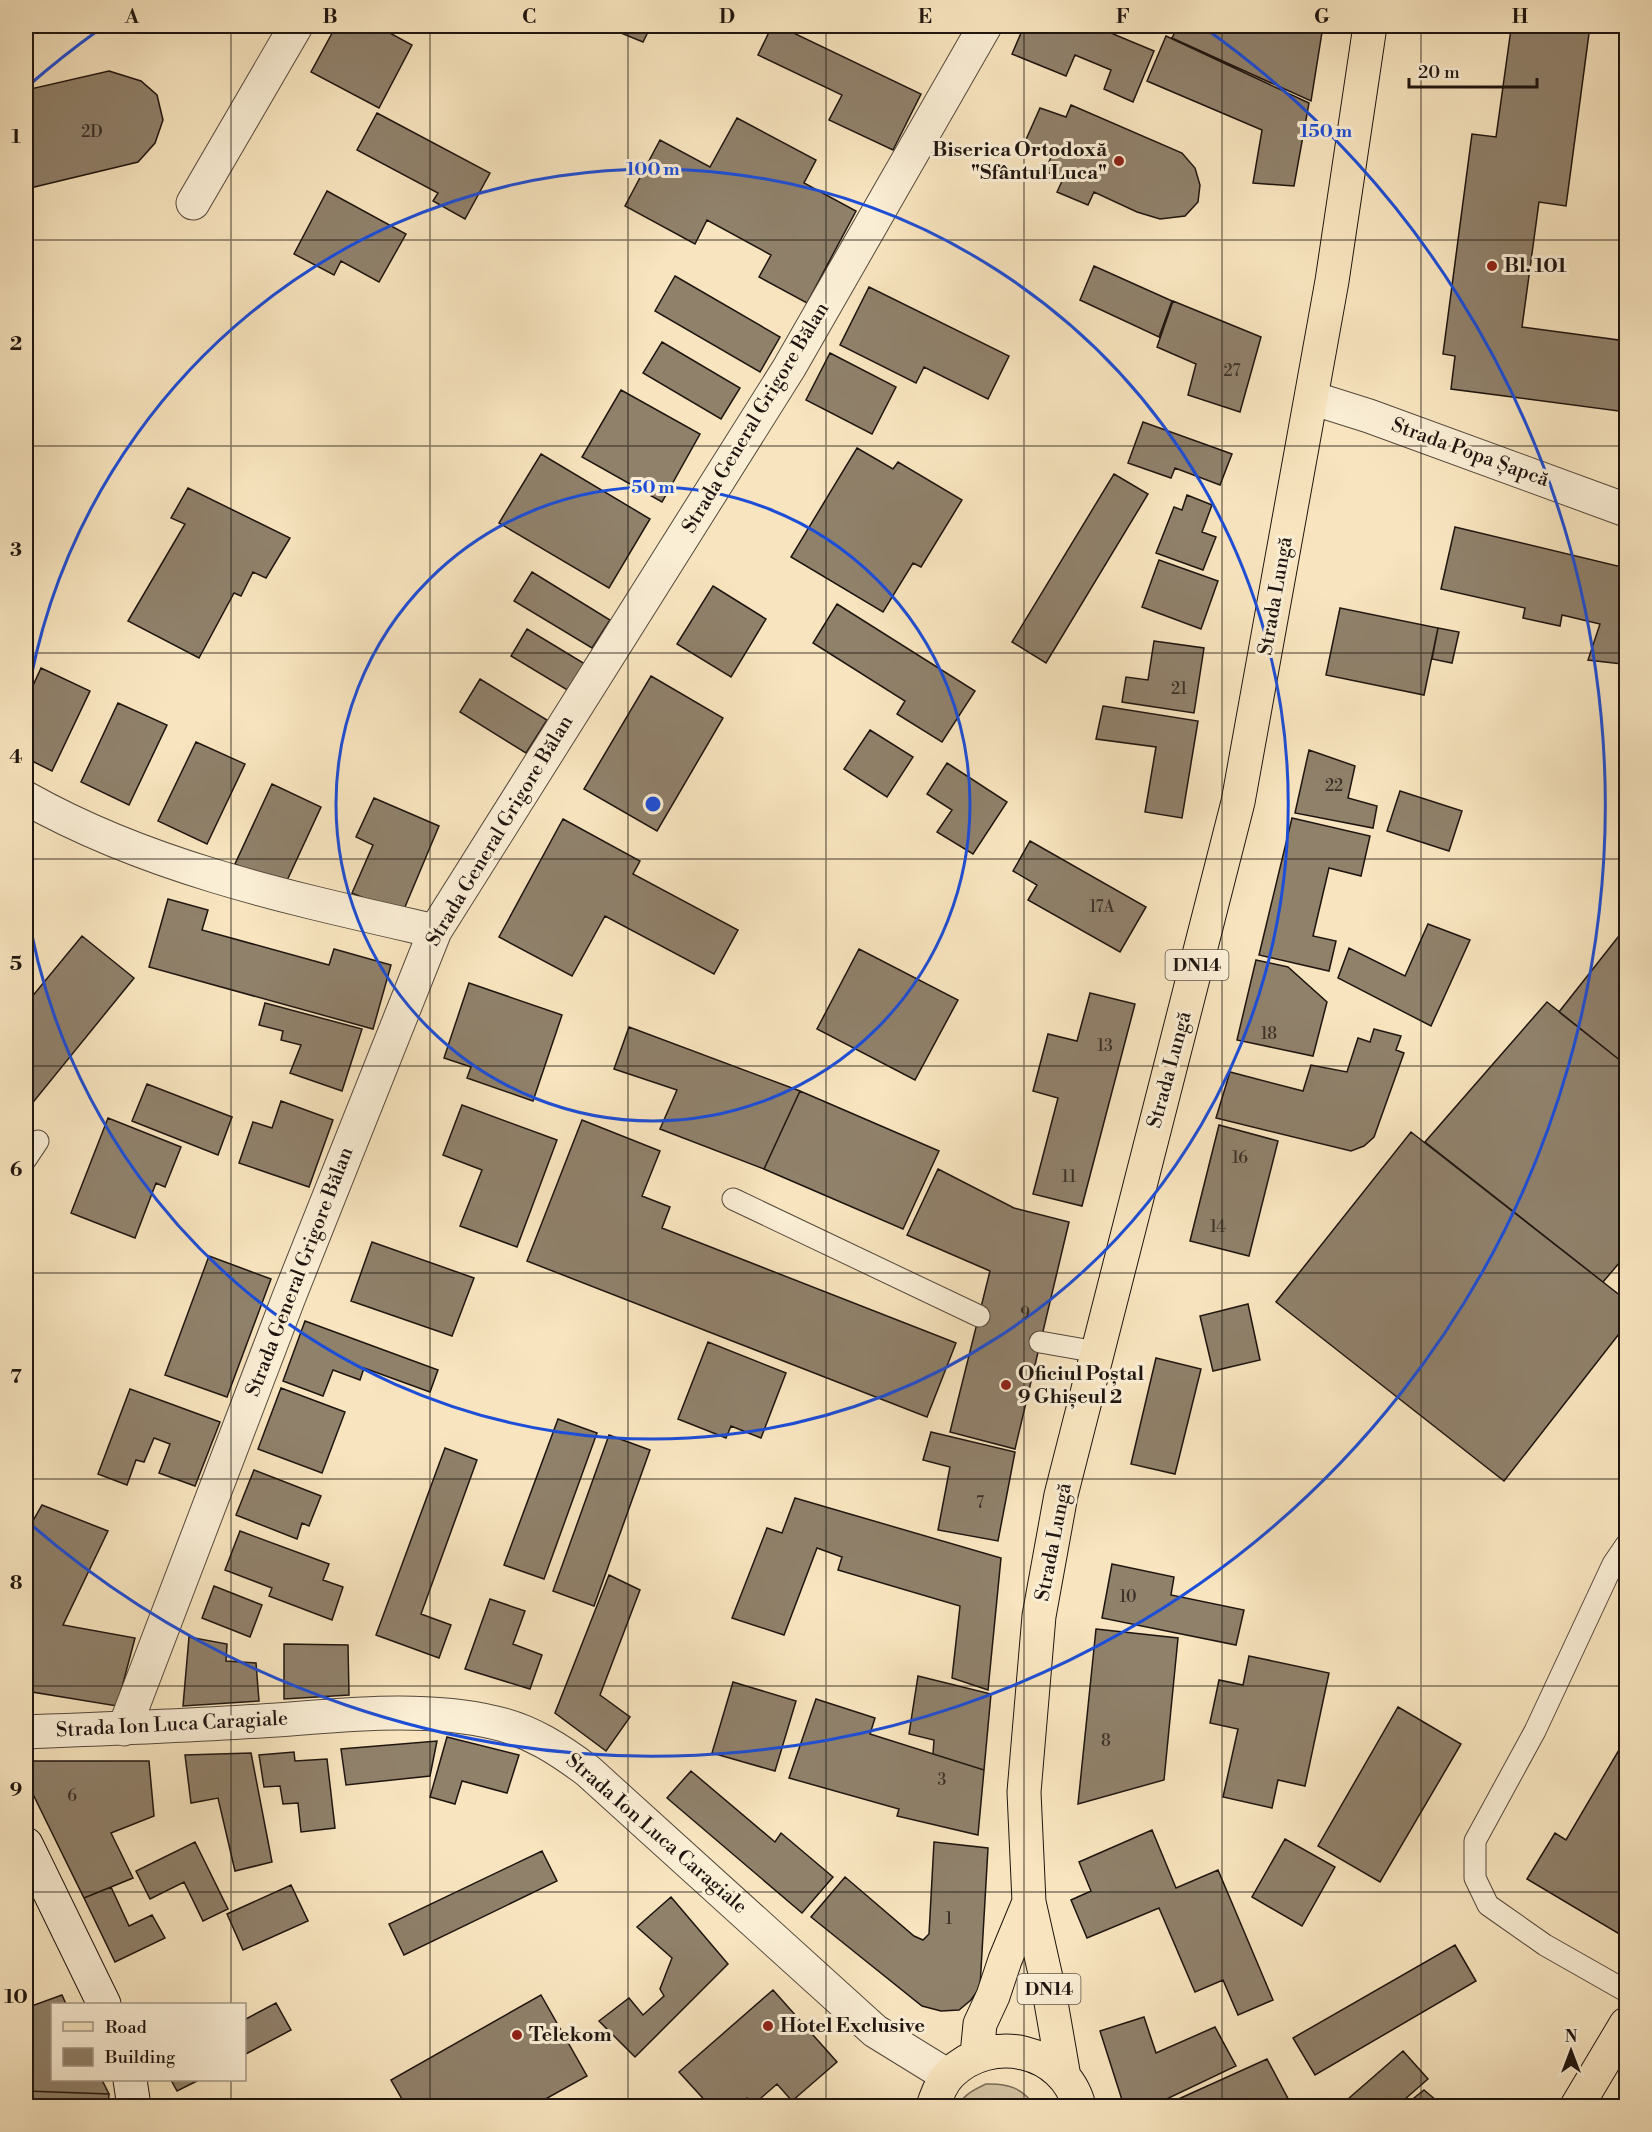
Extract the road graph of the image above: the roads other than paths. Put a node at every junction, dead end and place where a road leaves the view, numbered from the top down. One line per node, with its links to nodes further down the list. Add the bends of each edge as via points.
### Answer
1 (296, 26): 4 (street)
2 (985, 26): 8 (street, Strada General Grigore Bălan, via 789,368)
3 (1370, 26): 5 (main road, Strada Lungă / DN14)
4 (194, 203)
5 (1312, 398): 6 (street, Strada Popa Șapcă); 14 (main road, Strada Lungă / DN14, via 1238,802)
6 (1626, 510)
7 (26, 798): 8 (street, via 57,816 146,853 239,885)
8 (435, 931): 16 (street, Strada General Grigore Bălan, via 289,1297)
9 (38, 1141): 10 (lane)
10 (26, 1159)
11 (733, 1199): 12 (lane)
12 (979, 1316)
13 (1040, 1342): 14 (lane)
14 (1097, 1352): 19 (main road, Strada Lungă / DN14, via 1061,1495 1040,1616 1024,1792)
15 (1626, 1545): 20 (lane, via 1613,1564 1535,1731 1475,1841 1476,1878 1488,1905 1545,1946)
16 (124, 1729): 17 (street, Strada Ion Luca Caragiale); 24 (street, Strada Ion Luca Caragiale, via 408,1714 497,1723 528,1734 558,1748 588,1771 875,2031)
17 (26, 1732)
18 (26, 1844): 21 (street)
19 (1029, 1902): 23 (main road, Strada Lungă / DN14, via 980,2024); 25 (main road, Strada Lungă / DN14)
20 (1626, 1991)
21 (104, 2003)
22 (1626, 2024): 30 (main road)
23 (977, 2055): 24 (main road, DN14); 25 (main road, DN14, via 1014,2050 1050,2064)
24 (948, 2076): 28 (main road, DN14)
25 (1064, 2077): 29 (main road, DN14)
26 (130, 2081): 27 (street)
27 (134, 2106)
28 (933, 2106)
29 (1078, 2106)
30 (1577, 2106)

